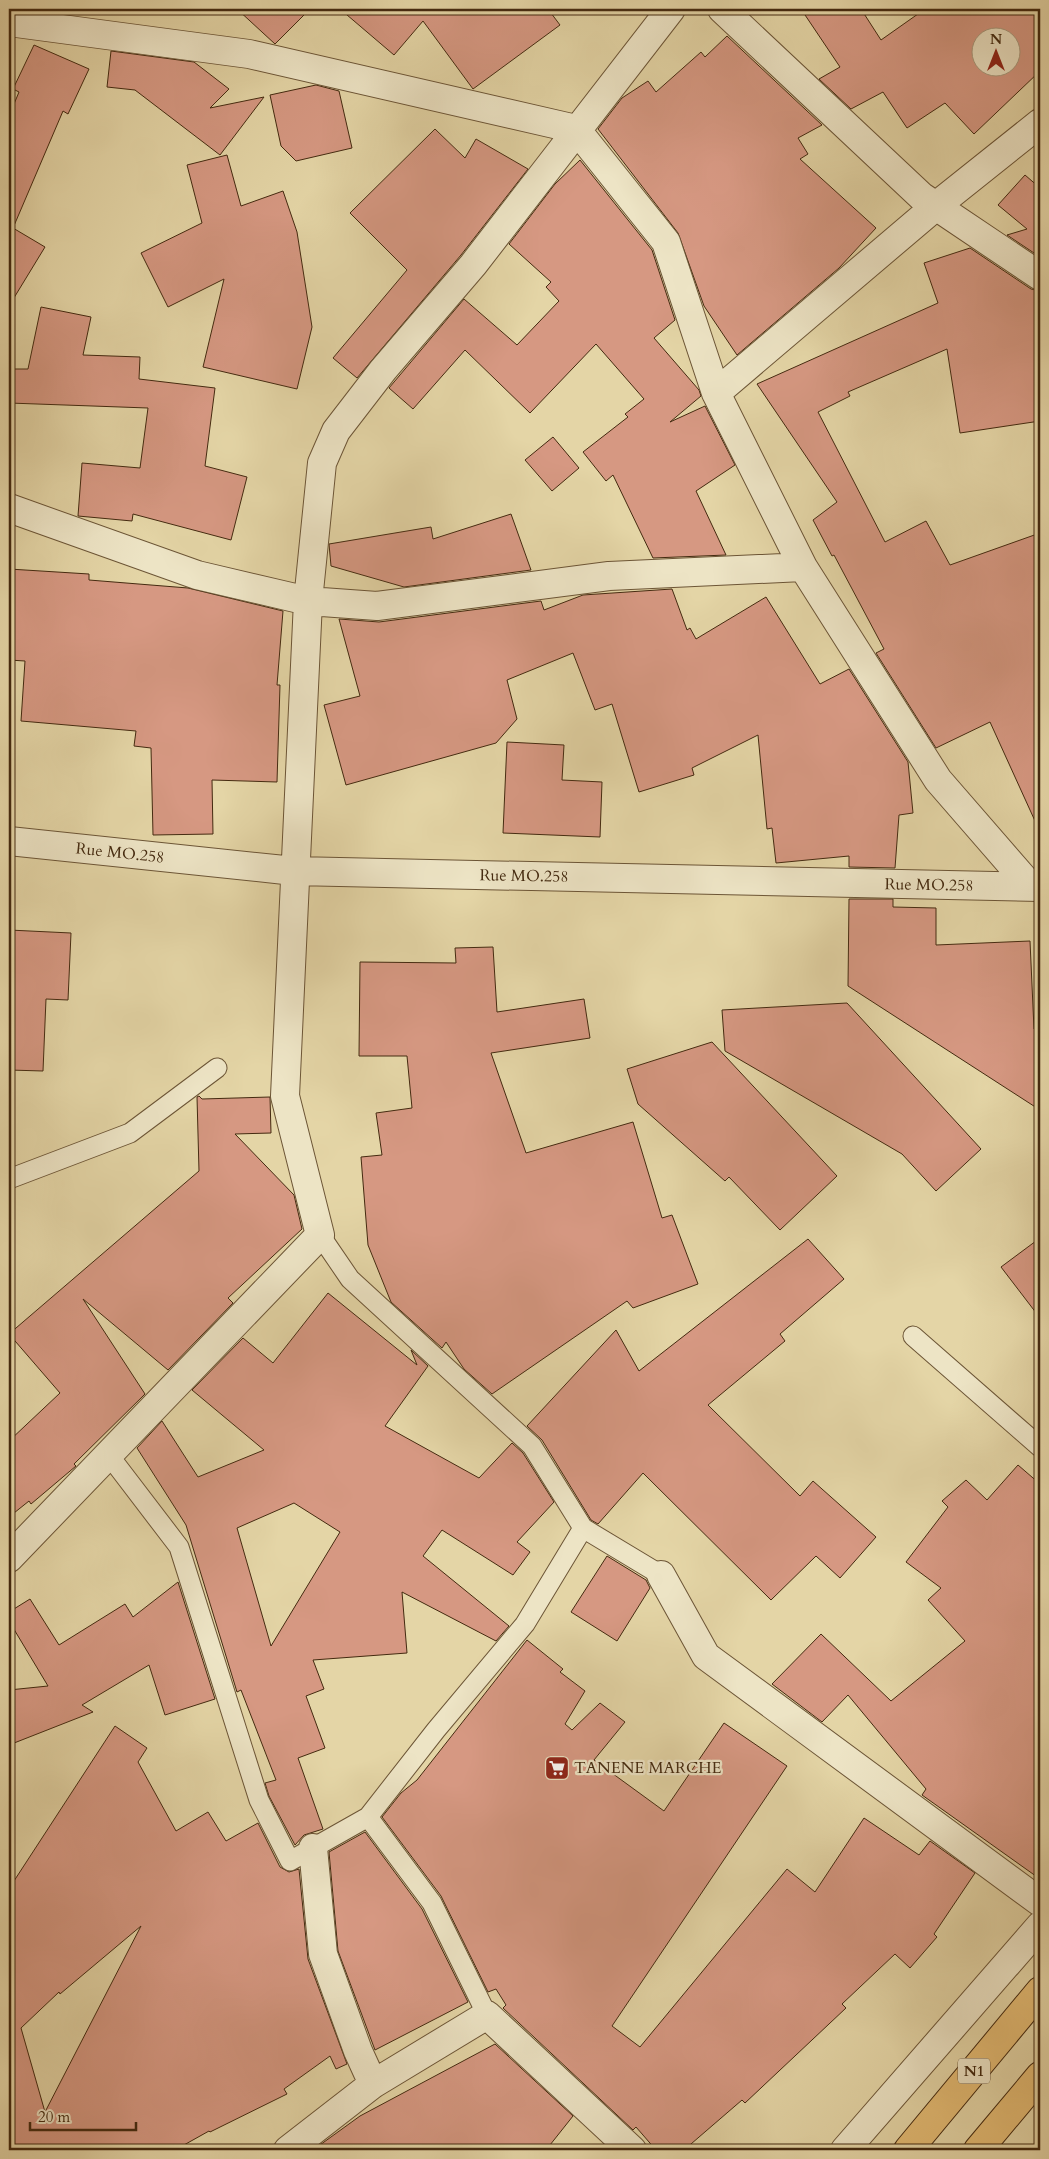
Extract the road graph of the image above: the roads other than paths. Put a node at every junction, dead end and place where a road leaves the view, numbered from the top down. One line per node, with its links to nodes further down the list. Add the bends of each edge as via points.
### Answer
1 (671, 9): 5 (street)
2 (722, 9): 6 (street, via 921,196)
3 (9, 22): 5 (street, via 249,54)
4 (1040, 123): 6 (street)
5 (576, 129): 8 (street, via 666,242); 11 (street, via 473,265 382,370 336,431 322,463)
6 (936, 206): 7 (street); 8 (street)
7 (1040, 276)
8 (716, 393): 10 (street)
9 (9, 508): 11 (street, via 197,575)
10 (803, 566): 11 (street, via 609,576 377,606); 14 (street, via 938,780)
11 (308, 601): 13 (street)
12 (9, 841): 13 (street, Rue MO.258)
13 (294, 872): 14 (street, Rue MO.258); 17 (street, via 284,1096)
14 (1036, 887)
15 (218, 1068): 16 (lane, via 130,1133)
16 (9, 1179)
17 (320, 1235): 20 (street); 21 (lane, via 350,1279 532,1446)
18 (913, 1336): 19 (lane)
19 (1040, 1447)
20 (108, 1454): 22 (street); 25 (lane, via 179,1547 259,1800 290,1862)
21 (582, 1528): 23 (lane); 24 (lane, via 525,1624)
22 (9, 1558)
23 (661, 1575): 26 (street, via 706,1656)
24 (368, 1817): 25 (lane); 29 (lane, via 432,1903)
25 (313, 1848): 31 (street, via 323,1954)
26 (1040, 1902)
27 (1040, 1926): 34 (street)
28 (1040, 1991): 35 (highway, N1)
29 (488, 2015): 31 (street); 33 (street)
30 (1040, 2076): 36 (highway)
31 (373, 2084): 32 (street)
32 (288, 2150)
33 (632, 2150)
34 (844, 2150)
35 (908, 2150)
36 (978, 2150)

